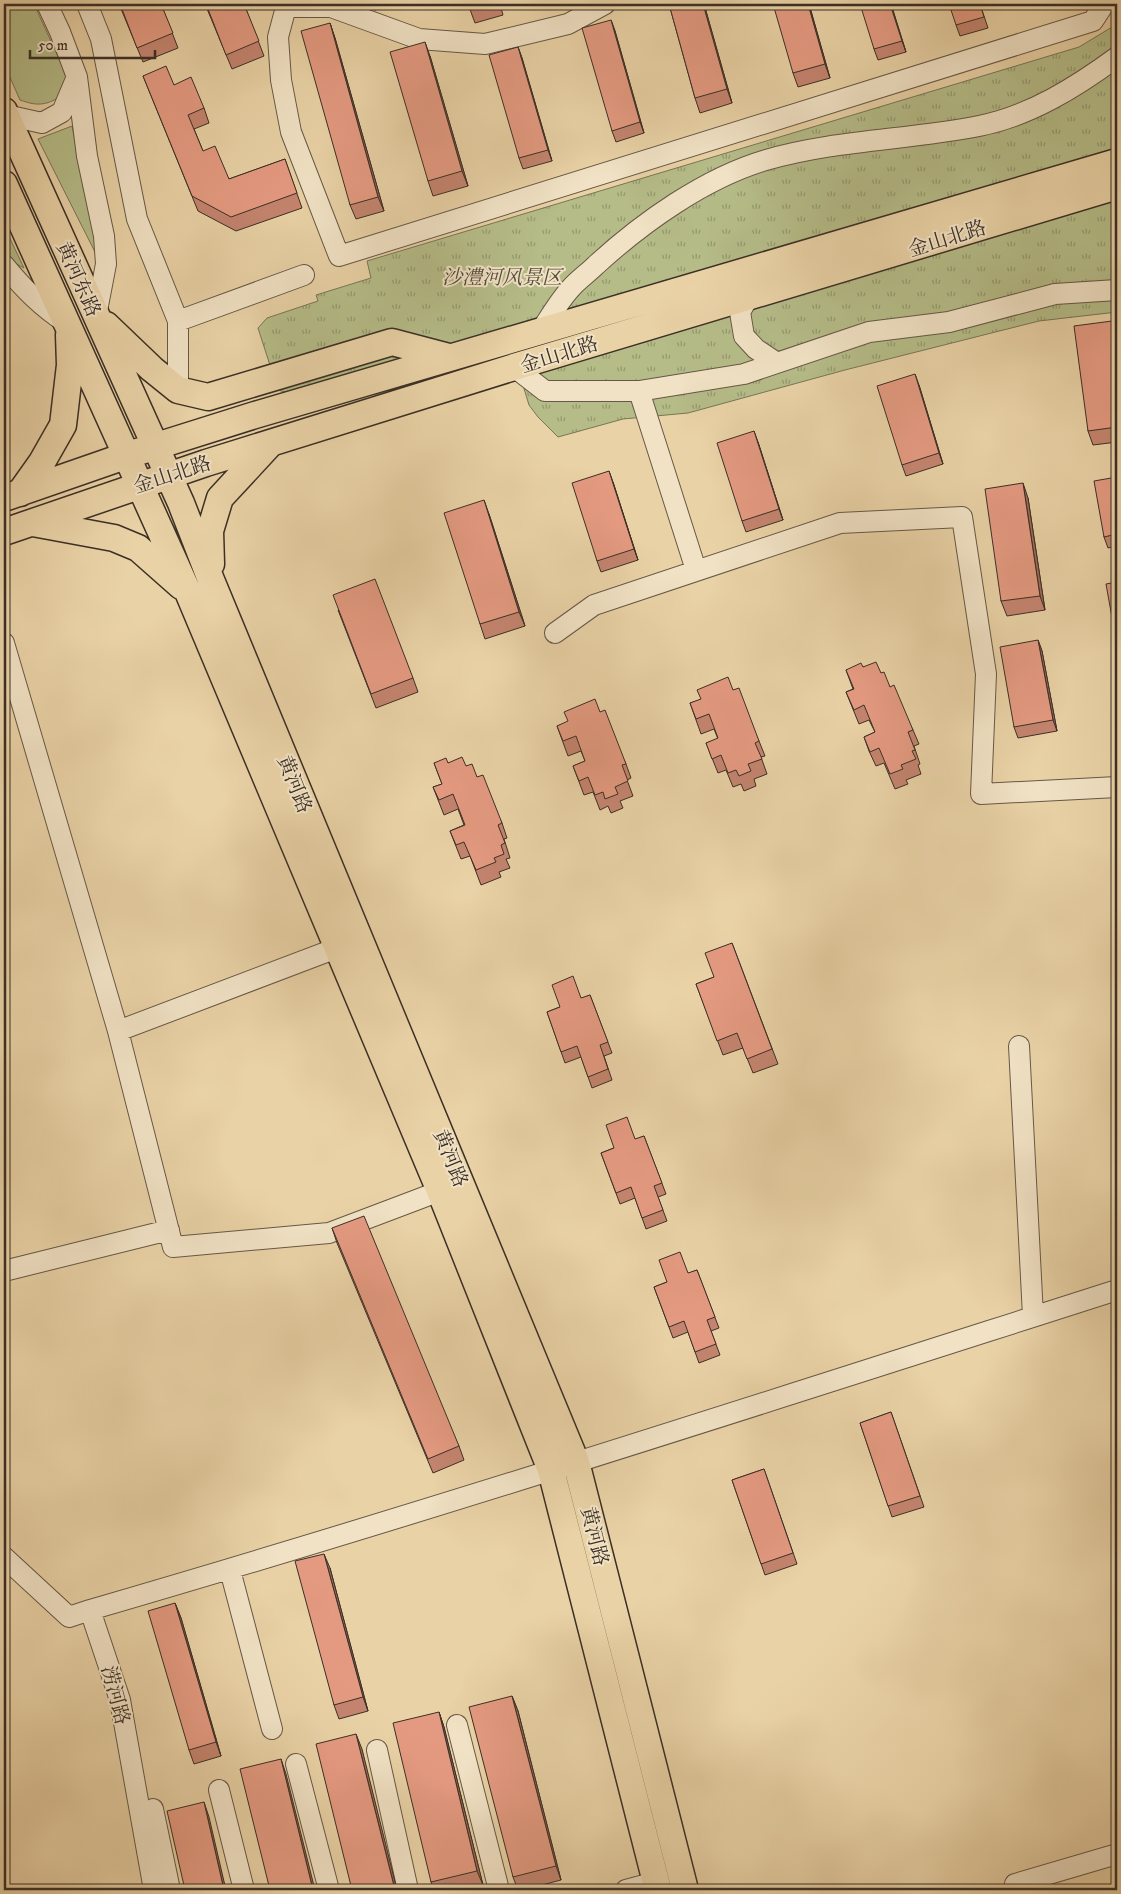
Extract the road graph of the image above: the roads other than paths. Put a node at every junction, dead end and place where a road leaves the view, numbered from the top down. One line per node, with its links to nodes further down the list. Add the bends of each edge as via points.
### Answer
1 (47, 4): 7 (street)
2 (86, 4): 17 (street, via 101,39 137,218)
3 (605, 4): 5 (street, via 568,24 485,44 418,39 331,7)
4 (1104, 4): 5 (street, via 1092,21 339,256 291,132 281,80 278,37)
5 (285, 5)
6 (1117, 58): 19 (street, via 1052,99 980,126 823,148 766,160 726,175 669,208 612,250 571,288)
7 (77, 77): 8 (street, via 62,112 42,123); 16 (street, via 87,156 104,236 106,264)
8 (5, 113): 16 (main road, 黄河东路)
9 (1117, 162): 19 (main road, 金山北路)
10 (4, 184): 18 (main road, 黄河东路)
11 (1117, 186): 15 (main road, 金山北路)
12 (4, 265): 18 (street, via 48,312)
13 (304, 276): 17 (street)
14 (1117, 290): 21 (street, via 1055,294 949,322 869,332)
15 (748, 298): 21 (street, via 740,312 744,336); 22 (main road, 金山北路)
16 (96, 316): 23 (main road); 26 (main road, 黄河东路)
17 (178, 321): 23 (street)
18 (68, 325): 27 (main road, 黄河东路); 30 (main road, via 70,365 63,425 42,462)
19 (540, 332): 20 (main road, 金山北路)
20 (450, 357): 23 (main road, via 392,342 208,397); 26 (main road, 金山北路)
21 (777, 363): 24 (street, via 744,374)
22 (514, 367): 24 (street, via 544,391); 25 (main road, 金山北路)
23 (178, 390)
24 (638, 390): 33 (street)
25 (270, 444): 28 (main road, 金山北路); 34 (main road, via 220,498 210,531)
26 (155, 446): 27 (main road, 金山北路); 28 (main road, 黄河路)
27 (128, 455): 29 (main road, 黄河路); 30 (main road, 金山北路)
28 (169, 475): 29 (main road, 金山北路); 34 (main road, 黄河路)
29 (140, 485): 31 (main road, 金山北路); 35 (main road, 黄河路)
30 (12, 495)
31 (32, 523): 32 (main road, 金山北路); 35 (main road, via 114,538 138,548)
32 (4, 532)
33 (696, 570): 36 (street, via 594,605); 38 (street, via 840,523 962,517 986,674 981,794)
34 (211, 580): 39 (main road, 黄河路)
35 (188, 592): 39 (main road, 黄河路)
36 (555, 633)
37 (4, 643): 40 (street)
38 (1117, 787)
39 (349, 943): 40 (street); 42 (main road, 黄河路); 47 (main road, 黄河路)
40 (118, 1031): 43 (street)
41 (1019, 1046): 46 (street)
42 (440, 1191): 43 (street, via 329,1233 173,1247); 48 (main road, 黄河路)
43 (169, 1230): 44 (street)
44 (4, 1271)
45 (1117, 1290): 46 (street)
46 (1033, 1316): 47 (street)
47 (576, 1462): 48 (street); 67 (main road, 黄河路)
48 (551, 1470): 50 (street); 59 (main road, 黄河路)
49 (7, 1563): 51 (street, via 69,1617)
50 (230, 1570): 51 (street); 53 (street)
51 (90, 1610): 60 (street, 涝河路, via 120,1700)
52 (457, 1725): 65 (street)
53 (272, 1730)
54 (377, 1750): 64 (street)
55 (296, 1764): 63 (street)
56 (219, 1790): 62 (street)
57 (153, 1809): 61 (street)
58 (1117, 1854): 68 (street, via 1015,1884)
59 (657, 1886): 66 (street)
60 (154, 1890)
61 (170, 1890)
62 (244, 1890)
63 (329, 1890)
64 (408, 1890)
65 (499, 1890)
66 (626, 1890)
67 (685, 1890)
68 (1017, 1890)

